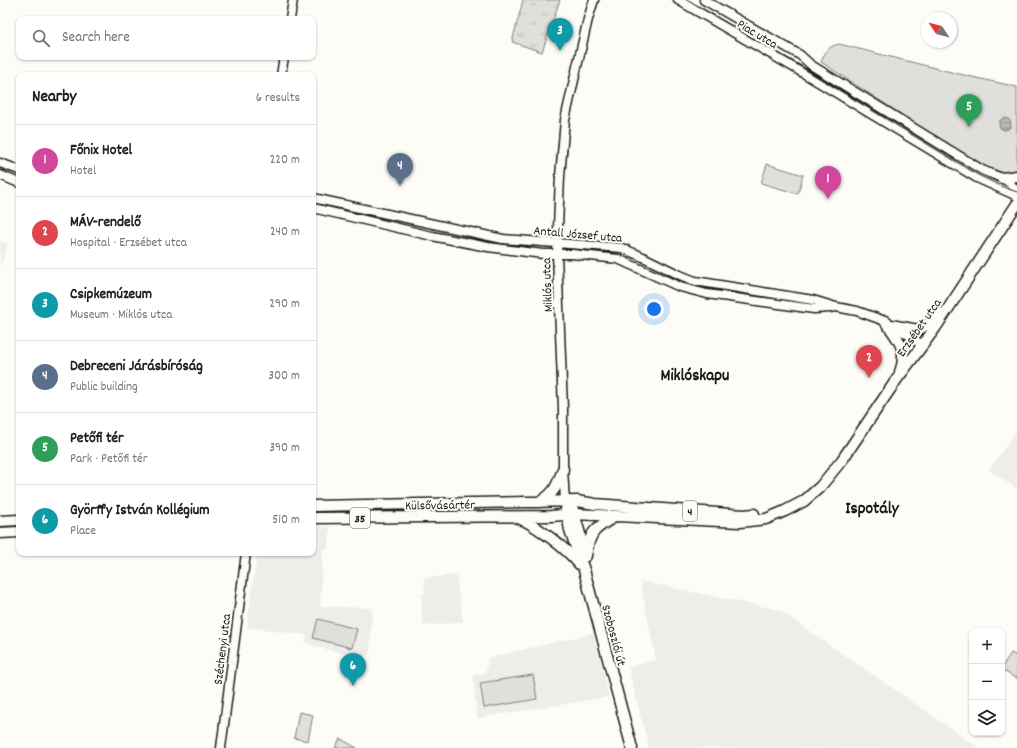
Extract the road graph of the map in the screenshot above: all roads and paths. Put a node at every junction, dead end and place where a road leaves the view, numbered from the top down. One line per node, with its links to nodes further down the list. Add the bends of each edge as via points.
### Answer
1 (293, 0): 5 (street)
2 (594, 0): 20 (street, Miklós utca, via 566,120)
3 (678, 0): 15 (street, Piac utca, via 977,178)
4 (704, 0): 12 (street, Piac utca, via 800,55 811,65 982,170)
5 (290, 16)
6 (284, 60): 7 (street)
7 (282, 72)
8 (0, 163): 9 (street)
9 (16, 169)
10 (0, 175): 13 (street)
11 (1017, 176): 12 (main road)
12 (1002, 178): 14 (street, via 1011,183)
13 (16, 182)
14 (1017, 193)
15 (1017, 196)
16 (316, 199): 20 (street, Antall József utca, via 480,235)
17 (1017, 200): 18 (street)
18 (1015, 207): 22 (main road, Erzsébet utca / 4)
19 (316, 209): 21 (street, Antall József utca, via 488,247)
20 (557, 244): 21 (street, Miklós utca); 23 (street, Antall József utca, via 622,248 695,281 813,300)
21 (557, 254): 23 (street, Antall József utca, via 618,259 680,287 707,294 814,309); 27 (street, Miklós utca)
22 (952, 302): 24 (main road, via 918,330); 25 (main road, Erzsébet utca / 4)
23 (836, 307): 24 (street, Antall József utca, via 857,311)
24 (888, 323): 25 (street, Antall József utca); 26 (main road, via 904,356)
25 (922, 345): 26 (main road, Erzsébet utca / 4)
26 (897, 379): 32 (main road, Erzsébet utca / 4, via 824,482 804,500)
27 (563, 469): 28 (street, Miklós utca); 29 (main road, via 554,493)
28 (566, 501): 29 (main road, Külsővásártér / 35); 30 (main road, Erzsébet utca); 33 (main road, via 572,506)
29 (540, 502): 31 (main road, Külsővásártér / 35)
30 (595, 504): 32 (main road, Erzsébet utca / 4, via 744,515); 33 (main road, 4)
31 (316, 506)
32 (785, 511): 35 (main road, Erzsébet utca / 4, via 766,519 740,522)
33 (571, 515): 34 (main road, Külsővásártér / 35); 35 (main road, Erzsébet utca); 42 (main road, via 580,534); 42 (main road, Szoboszlói út, via 570,530)
34 (506, 516): 36 (main road, Külsővásártér / 35); 42 (main road, via 524,520 573,556)
35 (616, 516): 42 (main road, via 594,530 591,535)
36 (316, 518)
37 (16, 520): 38 (main road)
38 (0, 521)
39 (16, 532): 40 (main road)
40 (0, 533)
41 (246, 556): 43 (street, Széchenyi utca)
42 (584, 570): 44 (main road, Szoboszlói út)
43 (221, 748)
44 (632, 748)

